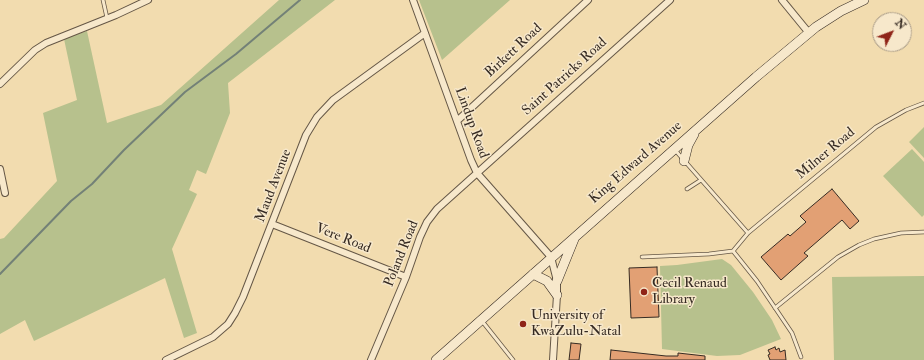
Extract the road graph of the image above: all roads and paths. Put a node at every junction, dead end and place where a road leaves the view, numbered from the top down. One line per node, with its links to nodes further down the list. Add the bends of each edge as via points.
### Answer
1 (103, 0): 8 (lane)
2 (148, 0): 8 (street)
3 (413, 0): 9 (street, Lindup Road)
4 (588, 0): 13 (street, Birkett Road)
5 (670, 0): 18 (street, Saint Patricks Road)
6 (782, 0): 10 (street)
7 (864, 0): 10 (street, King Edward Avenue, via 841,11)
8 (107, 18): 11 (street, via 46,43 35,50)
9 (425, 33): 13 (street, Lindup Road); 22 (street, Maud Avenue, via 325,107 306,135)
10 (809, 33): 14 (street, King Edward Avenue)
11 (0, 84)
12 (924, 102): 24 (lane, Milner Road, via 876,126)
13 (457, 121): 18 (street, Lindup Road, via 470,160)
14 (698, 128): 15 (street, King Edward Avenue); 16 (street, via 690,141)
15 (674, 148): 16 (lane); 25 (street, King Edward Avenue)
16 (684, 161): 19 (lane)
17 (0, 169): 21 (street)
18 (478, 173): 27 (street, Lindup Road); 30 (street, Poland Road, via 437,209 427,222)
19 (701, 180): 20 (lane); 24 (lane)
20 (687, 188)
21 (5, 193)
22 (272, 224): 30 (street, Vere Road); 36 (street, Maud Avenue, via 244,297 228,324 213,337)
23 (924, 232): 33 (lane, via 901,233 859,245 838,257)
24 (748, 233): 26 (lane, Milner Road)
25 (577, 234): 27 (street, King Edward Avenue); 31 (street)
26 (733, 250): 28 (lane, via 709,254); 33 (lane)
27 (551, 257): 29 (street, King Edward Avenue); 31 (street)
28 (642, 257)
29 (533, 274): 32 (street, via 547,281); 34 (street, King Edward Avenue)
30 (406, 277): 37 (street, Poland Road)
31 (557, 280): 32 (street)
32 (557, 295): 40 (street)
33 (775, 308): 35 (lane, via 792,333)
34 (481, 320): 38 (street, King Edward Avenue); 39 (lane)
35 (801, 357)
36 (166, 360)
37 (371, 360)
38 (436, 360)
39 (513, 360)
40 (553, 360)

